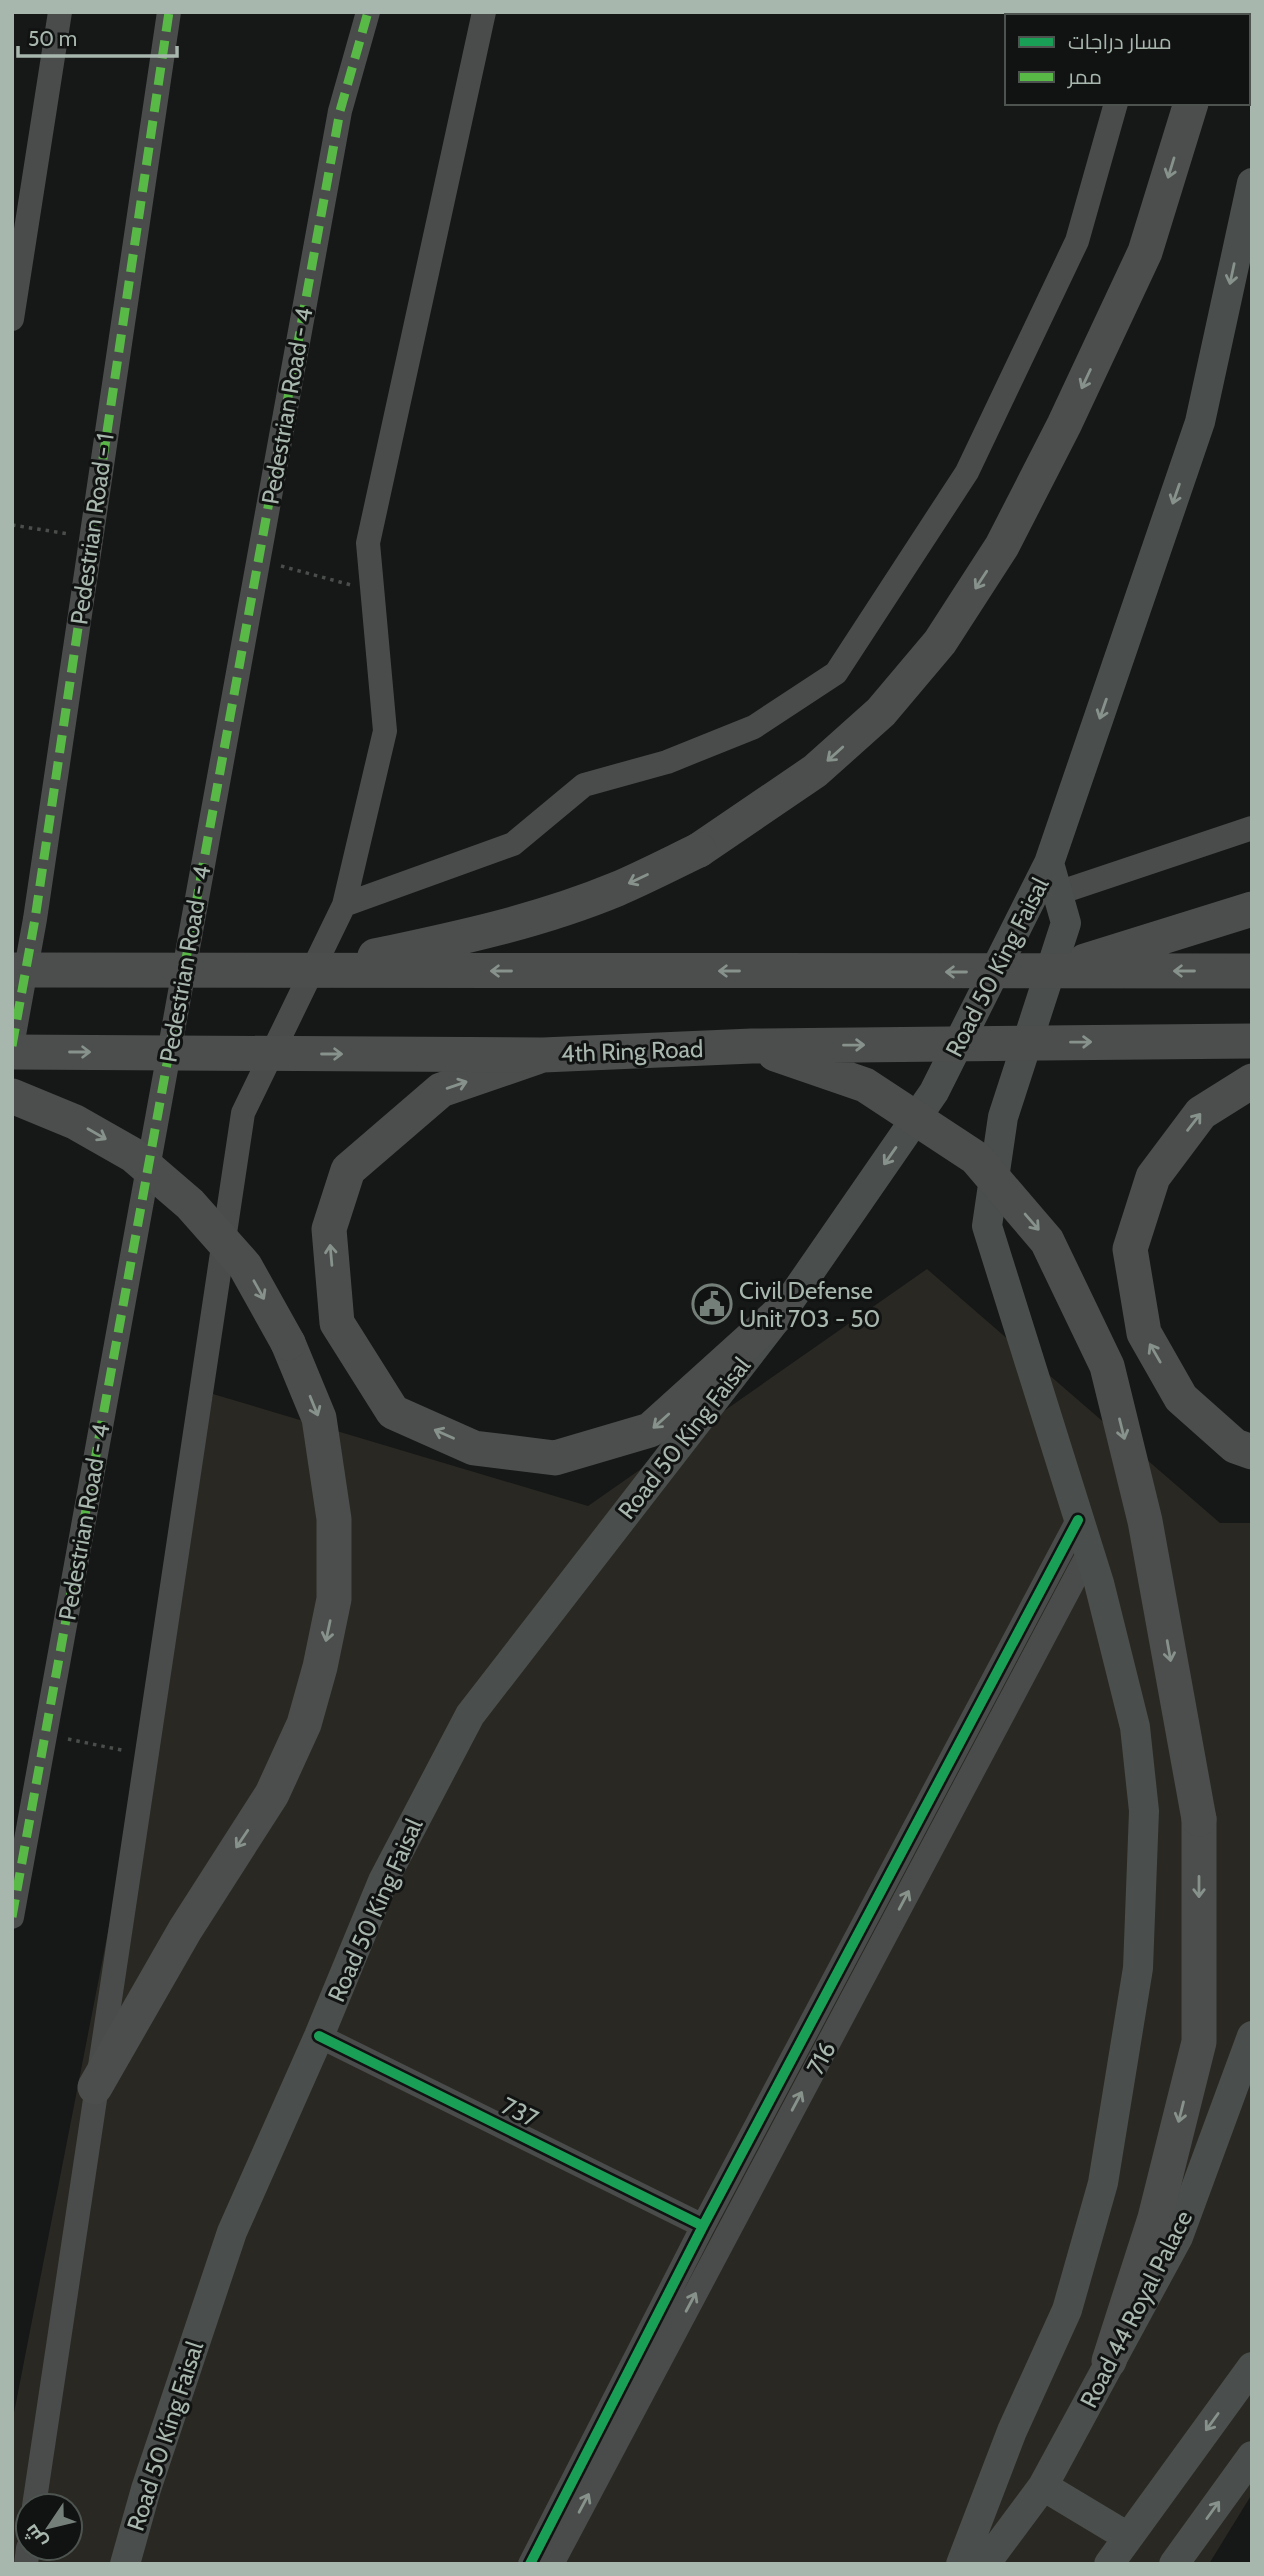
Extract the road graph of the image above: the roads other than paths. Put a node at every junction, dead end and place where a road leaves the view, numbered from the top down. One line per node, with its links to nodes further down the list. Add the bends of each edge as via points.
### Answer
1 (60, 12): 8 (street)
2 (169, 12): 19 (street, Pedestrian Road - 1, via 35,919)
3 (368, 12): 29 (street, Pedestrian Road - 4, via 340,111)
4 (484, 12): 12 (street, via 368,543 385,732)
5 (1115, 105): 12 (street, via 1077,241 967,472 836,673 754,727 667,762 584,785 513,844)
6 (1190, 105): 15 (highway, one-way to 15, bridge, via 1139,264 1002,546 940,642 881,712 815,771 699,850 615,889 468,937)
7 (1252, 183): 10 (main road, Road 50 King Faisal, one-way to 10, via 1200,422)
8 (12, 319)
9 (1252, 828): 11 (street)
10 (1049, 863): 11 (main road); 25 (main road, Road 50 King Faisal, one-way to 25, via 934,1092)
11 (1058, 893): 27 (main road, via 1066,923 1003,1117 987,1226)
12 (344, 905): 32 (street, via 243,1113)
13 (1252, 909): 17 (highway, bridge)
14 (12, 970): 15 (highway, bridge)
15 (301, 971): 17 (highway, one-way to 15, bridge)
16 (1252, 971): 17 (highway, one-way to 17, bridge)
17 (1050, 972)
18 (1252, 1041): 20 (highway, 4th Ring Road, one-way to 18, bridge)
19 (12, 1046)
20 (752, 1046): 22 (highway, 4th Ring Road, bridge); 34 (highway, one-way to 34, bridge, via 865,1085 976,1158 1047,1241 1107,1366 1146,1521 1199,1819 1199,2042 1155,2218)
21 (12, 1052): 22 (highway, 4th Ring Road, one-way to 22, bridge)
22 (544, 1055): 25 (highway, one-way to 22, via 650,1430 555,1458 474,1448 393,1412 337,1323 329,1229 348,1170 441,1090)
23 (1252, 1081): 26 (highway, one-way to 23, via 1235,1446 1181,1398 1144,1334 1130,1249 1153,1177 1201,1113)
24 (12, 1096): 32 (highway, one-way to 32, bridge, via 75,1122 133,1155 190,1204 245,1266 288,1343 319,1418 334,1519 334,1599 304,1724 272,1794 192,1918)
25 (784, 1310): 30 (main road, Road 50 King Faisal, via 470,1715 383,1881)
26 (1252, 1452)
27 (1078, 1520): 28 (main road); 33 (street)
28 (1088, 1552): 42 (street, 716, one-way to 28); 43 (main road, via 1135,1727 1144,1811 1138,1968 1103,2183 1067,2310 1012,2431)
29 (12, 1917)
30 (319, 2036): 33 (street, 737); 40 (main road, Road 50 King Faisal, via 232,2232)
31 (1252, 2036): 34 (main road, Road 44 Royal Palace, via 1178,2236)
32 (95, 2088): 38 (street)
33 (703, 2226): 41 (street)
34 (1109, 2361): 37 (main road, Road 44 Royal Palace)
35 (1252, 2367): 39 (main road, one-way to 39)
36 (1247, 2466): 46 (main road, one-way to 36)
37 (1044, 2486): 39 (main road); 44 (main road, Road 44 Royal Palace)
38 (36, 2492)
39 (1128, 2536): 45 (main road)
40 (125, 2564)
41 (530, 2564)
42 (552, 2564)
43 (961, 2564)
44 (985, 2564)
45 (1109, 2564)
46 (1174, 2564)

